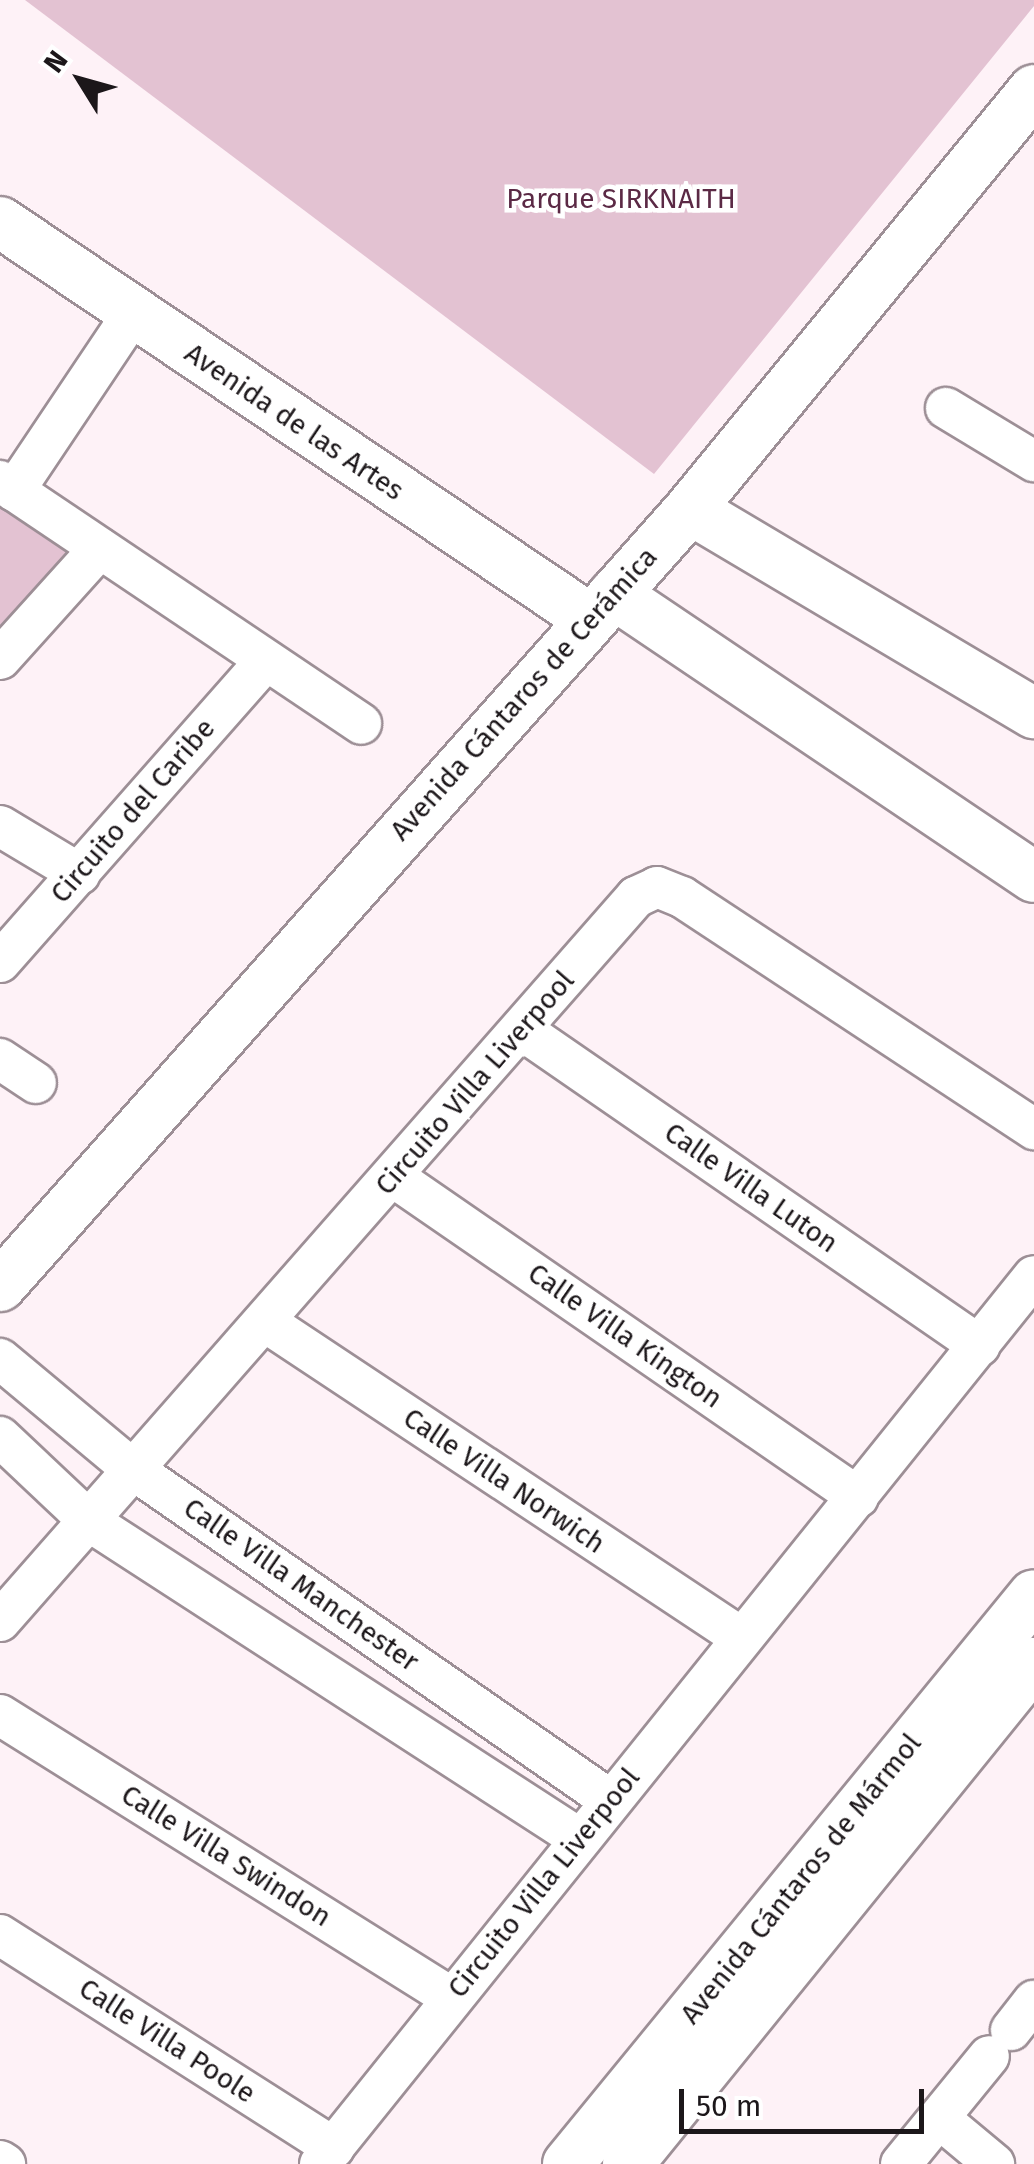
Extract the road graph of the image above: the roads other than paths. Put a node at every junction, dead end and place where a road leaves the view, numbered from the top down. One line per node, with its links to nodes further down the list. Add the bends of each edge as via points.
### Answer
1 (1034, 90): 7 (street, Avenida Cántaros de Cerámica)
2 (0, 222): 3 (street, Avenida de las Artes)
3 (134, 312): 6 (street); 9 (street, Avenida de las Artes)
4 (946, 408): 5 (street)
5 (1027, 445)
6 (7, 486): 8 (street)
7 (690, 509): 9 (street, Avenida Cántaros de Cerámica); 12 (street)
8 (100, 548): 10 (street); 11 (street)
9 (602, 606): 16 (street, Avenida de las Artes); 24 (street, Avenida Cántaros de Cerámica)
10 (0, 659)
11 (266, 660): 13 (street); 15 (street, Circuito del Caribe)
12 (1034, 713)
13 (361, 724)
14 (0, 826): 15 (street)
15 (80, 874): 17 (street, Circuito del Caribe)
16 (1034, 877)
17 (0, 962)
18 (522, 1030): 21 (street, Circuito Villa Liverpool, via 636,897 658,887); 22 (street, Circuito Villa Liverpool); 26 (street, Calle Villa Luton)
19 (0, 1060): 20 (street)
20 (36, 1082)
21 (1034, 1129)
22 (392, 1176): 25 (street, Circuito Villa Liverpool); 30 (street, Calle Villa Kington)
23 (1034, 1276): 26 (street, Circuito Villa Liverpool)
24 (0, 1286)
25 (267, 1322): 29 (street, Circuito Villa Liverpool); 34 (street, Calle Villa Norwich)
26 (980, 1346): 30 (street, Circuito Villa Liverpool)
27 (0, 1359): 29 (street, Calle Villa Manchester)
28 (0, 1438): 31 (street, Calle Villa Manchester)
29 (131, 1468): 31 (street, Circuito Villa Liverpool); 37 (street, Calle Villa Manchester)
30 (858, 1497): 34 (street, Circuito Villa Liverpool)
31 (89, 1520): 33 (street, Circuito Villa Liverpool); 38 (street, Calle Villa Manchester)
32 (1034, 1594): 44 (street, Avenida Cántaros de Mármol)
33 (0, 1621)
34 (742, 1638): 37 (street, Circuito Villa Liverpool)
35 (1034, 1663): 45 (street, Avenida Cántaros de Mármol)
36 (0, 1715): 40 (street, Calle Villa Swindon)
37 (610, 1800): 38 (street, Circuito Villa Liverpool)
38 (580, 1839): 40 (street, Circuito Villa Liverpool)
39 (0, 1935): 43 (street, Calle Villa Poole)
40 (452, 1998): 43 (street, Circuito Villa Liverpool)
41 (1011, 2029): 42 (street)
42 (938, 2118): 46 (street); 47 (street)
43 (327, 2156)
44 (568, 2164)
45 (628, 2164)
46 (901, 2164)
47 (994, 2164)

